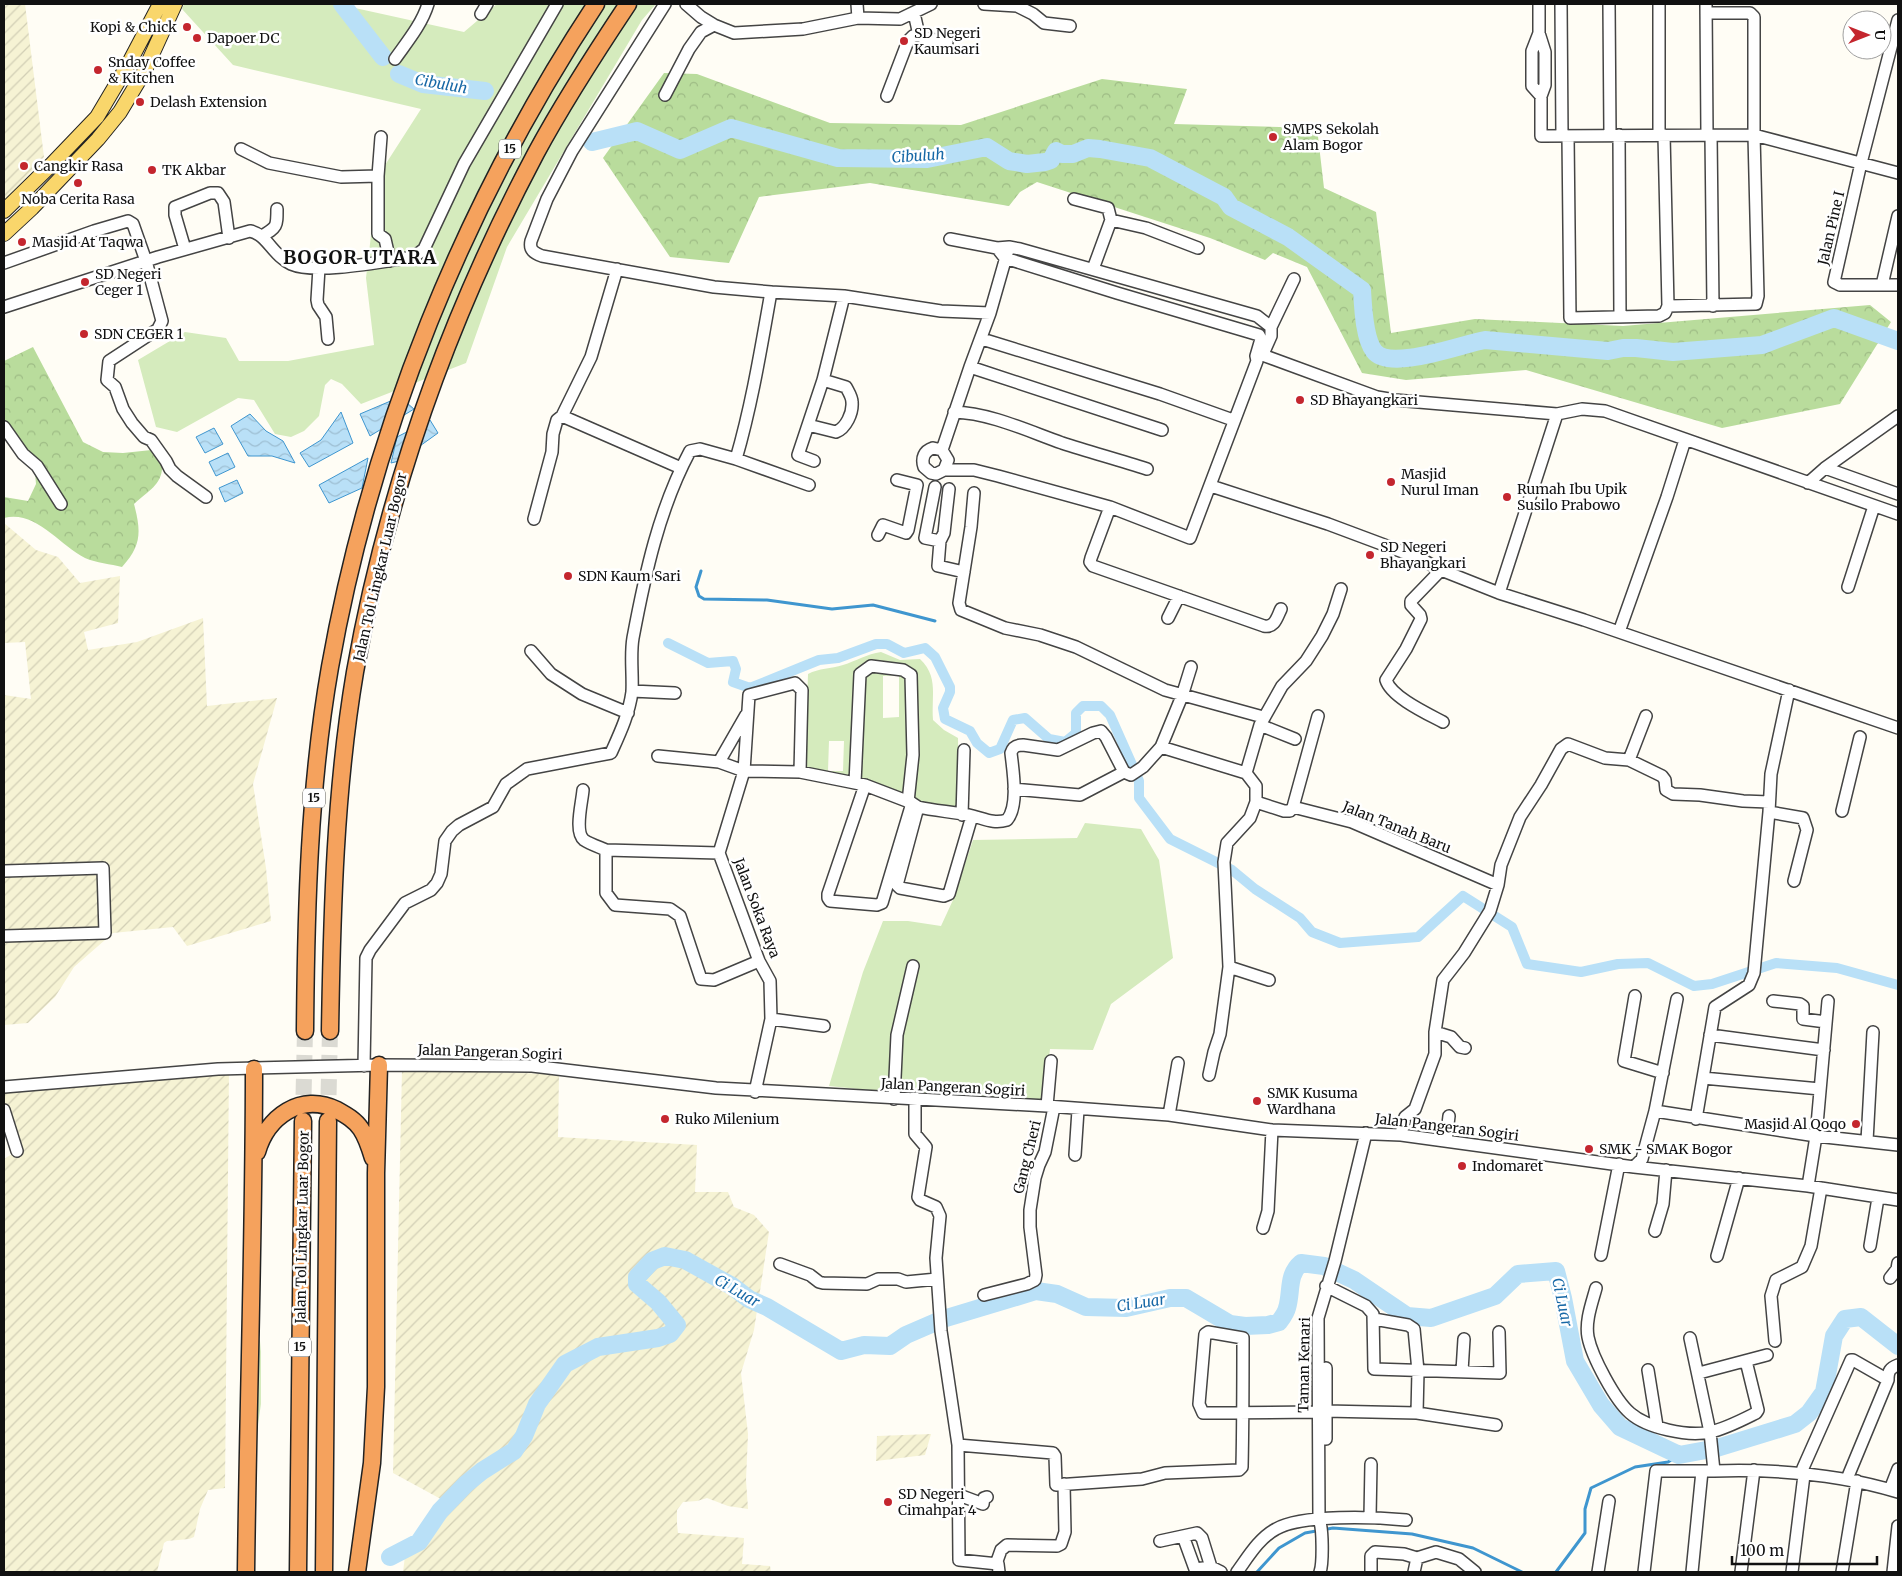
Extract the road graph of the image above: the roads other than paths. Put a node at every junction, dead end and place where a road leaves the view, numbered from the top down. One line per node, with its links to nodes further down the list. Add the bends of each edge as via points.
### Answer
1 (160, 4): 42 (main road, via 97,117)
2 (175, 4): 45 (main road, via 144,72 120,112)
3 (428, 4): 27 (street, via 417,28)
4 (557, 4): 53 (street, via 464,164 424,249 414,257)
5 (596, 4): 169 (highway, Jalan Tol Lingkar Luar Bogor / 15, via 540,93 462,245 402,391 375,473 350,568 330,668 317,761 306,927)
6 (628, 4): 26 (highway, Jalan Tol Lingkar Luar Bogor / 15)
7 (637, 4): 26 (highway)
8 (665, 4): 56 (street, via 572,151 547,199 530,247 542,256)
9 (686, 4): 22 (street)
10 (857, 4): 20 (street)
11 (931, 4): 19 (street)
12 (984, 4): 17 (street)
13 (1539, 4): 34 (street, via 1539,33 1532,51 1532,86 1541,96 1541,136)
14 (1560, 4): 34 (street)
15 (1610, 4): 30 (street)
16 (1659, 4): 31 (street)
17 (1017, 5): 23 (street, via 1044,23)
18 (1706, 8): 32 (street); 33 (street, via 1750,13 1754,17)
19 (914, 13): 20 (street, via 900,19); 24 (street)
20 (858, 18): 22 (street, via 803,29 734,33)
21 (1898, 20): 37 (street)
22 (714, 25): 28 (street, via 701,32 689,49)
23 (1070, 26)
24 (919, 35): 25 (street); 29 (street, via 908,41)
25 (946, 42)
26 (592, 58): 170 (highway, Jalan Tol Lingkar Luar Bogor / 15, via 533,159 463,307 400,479 355,672 335,846)
27 (395, 59)
28 (665, 95)
29 (887, 96)
30 (1615, 135): 31 (street); 34 (street); 67 (street)
31 (1662, 135): 32 (street); 63 (street)
32 (1709, 135): 33 (street); 64 (street)
33 (1754, 135): 37 (street); 64 (street, via 1757,302 1754,305)
34 (1565, 136): 67 (street, via 1570,318)
35 (381, 137): 39 (street)
36 (241, 149): 39 (street, via 269,163 341,177)
37 (1861, 163): 38 (street); 60 (street, Jalan Pine I, via 1834,282 1840,285)
38 (1898, 173)
39 (378, 176): 53 (street, via 378,234 385,239)
40 (1074, 199): 44 (street, via 1108,208)
41 (277, 209): 46 (street, via 275,228)
42 (4, 211)
43 (1898, 216): 60 (street)
44 (1111, 220): 49 (street, via 1146,228); 57 (street)
45 (4, 234)
46 (262, 236): 47 (street, via 250,231); 55 (street, via 277,255 289,263)
47 (229, 238): 50 (street); 50 (street, via 224,202 218,193 210,193 175,206)
48 (950, 239): 51 (street)
49 (1198, 248)
50 (185, 249): 52 (street)
51 (1004, 251): 57 (street); 66 (street); 71 (street, via 1117,293 1254,333 1261,337)
52 (146, 261): 54 (street, via 135,227 128,221); 65 (street); 99 (street, via 162,324 110,361 107,380 115,387 132,423 151,440 170,469)
53 (390, 261): 55 (street)
54 (4, 263)
55 (319, 268): 69 (street, via 317,300 326,316)
56 (616, 269): 61 (street); 76 (street, via 591,357)
57 (1093, 269): 68 (street, via 1257,316)
58 (1294, 279): 68 (street)
59 (1898, 284): 60 (street)
60 (1882, 285)
61 (771, 292): 62 (street); 84 (street, via 746,426)
62 (844, 296): 66 (street, via 941,311); 73 (street)
63 (1668, 306): 64 (street); 67 (street, via 1666,313 1659,316)
64 (1713, 306)
65 (4, 307)
66 (990, 314): 70 (street)
67 (1620, 317)
68 (1271, 327): 71 (street, via 1271,336)
69 (328, 339)
70 (982, 339): 72 (street); 78 (street)
71 (1259, 356): 75 (street, via 1377,397); 78 (street)
72 (970, 367): 74 (street); 81 (street)
73 (823, 380): 79 (street); 79 (street, via 846,387 852,402 849,420 836,432)
74 (954, 412): 83 (street); 88 (street, via 1017,425 1062,443)
75 (1557, 414): 82 (street, via 1582,408 1594,409); 114 (street)
76 (562, 416): 86 (street); 105 (street, via 557,420 553,434 552,452)
77 (1898, 416): 87 (street)
78 (1234, 420): 94 (street)
79 (808, 425): 85 (street, via 798,455)
80 (4, 426): 101 (street, via 23,454 37,466)
81 (1162, 430)
82 (1685, 440): 91 (street); 118 (street)
83 (942, 450): 89 (street, via 948,460); 89 (street, via 928,450 922,462 931,473)
84 (736, 459): 86 (street, via 700,449 690,451); 93 (street)
85 (814, 461)
86 (681, 468): 122 (street, via 656,533 633,639)
87 (1825, 468): 91 (street); 92 (street)
88 (1147, 469)
89 (944, 470): 103 (street, via 982,472)
90 (897, 480): 106 (street, via 917,485)
91 (1808, 483): 100 (street)
92 (1868, 484): 98 (street); 100 (street)
93 (809, 485)
94 (1211, 486): 103 (street, via 1190,538); 110 (street, via 1328,524 1419,558)
95 (935, 487): 107 (street)
96 (949, 489): 109 (street, via 944,533)
97 (974, 493): 111 (street)
98 (1898, 494)
99 (206, 497)
100 (1862, 502): 102 (street)
101 (61, 504)
102 (1874, 506): 104 (street); 112 (street)
103 (1110, 507): 115 (street, via 1091,564)
104 (1898, 514)
105 (534, 519)
106 (909, 526): 107 (street); 108 (street, via 906,533 883,526)
107 (926, 528): 109 (street, via 925,538)
108 (878, 535)
109 (940, 541): 111 (street, via 938,566)
110 (1441, 570): 114 (street); 130 (street, via 1411,601 1421,619 1386,680 1394,691 1418,709)
111 (964, 572): 124 (street, via 959,603 961,610 1005,628 1076,647)
112 (1848, 587)
113 (1341, 589): 129 (street, via 1322,636 1306,661 1282,686)
114 (1499, 593): 118 (street)
115 (1179, 596): 116 (street, via 1269,627); 117 (street)
116 (1280, 609)
117 (1168, 618)
118 (1619, 632): 121 (street)
119 (531, 651): 125 (street, via 551,674 582,694)
120 (1191, 667): 124 (street)
121 (1789, 690): 131 (street); 149 (street, via 1771,774)
122 (632, 691): 123 (street); 125 (street)
123 (675, 693)
124 (1182, 696): 129 (street); 134 (street)
125 (628, 712): 178 (street, via 611,753 527,769 506,784 493,807 452,831 445,842 437,883 431,890 405,903 366,958)
126 (747, 713): 138 (street); 139 (street, Jalan Soka Raya); 140 (street, via 748,695 795,684 799,686 803,698)
127 (1318, 716): 148 (street)
128 (1646, 716): 137 (street)
129 (1261, 721): 133 (street); 141 (street)
130 (1443, 722)
131 (1898, 728)
132 (1860, 737): 150 (street)
133 (1295, 739)
134 (1161, 747): 141 (street); 142 (street, via 1143,767)
135 (964, 750): 151 (street)
136 (658, 756): 138 (street)
137 (1629, 760): 149 (street, via 1662,776 1666,790 1673,794 1700,795); 156 (street, via 1605,758 1568,744 1561,749 1520,817 1501,865)
138 (719, 762): 139 (street)
139 (744, 771): 140 (street); 153 (street, Jalan Soka Raya)
140 (800, 772): 143 (street)
141 (1246, 773): 146 (street, via 1256,786)
142 (1128, 774): 144 (street, via 1080,795); 144 (street, via 1106,737 1097,732 1058,750 1015,746 1011,753)
143 (860, 784): 147 (street); 147 (street, via 828,894 830,901 882,903); 147 (street, via 860,674 871,666 903,670 911,675)
144 (1014, 789): 151 (street, via 1012,812 1007,820 986,821)
145 (583, 790): 152 (street, via 578,831 584,839)
146 (1256, 802): 148 (street, Jalan Tanah Baru, via 1284,811); 160 (street, via 1250,818 1227,843 1224,867)
147 (913, 804): 151 (street); 151 (street, via 897,885 900,888 944,896 949,894)
148 (1293, 807): 156 (street, Jalan Tanah Baru, via 1352,822)
149 (1769, 807): 155 (street, via 1803,818 1807,830); 173 (street, via 1754,974 1749,985 1715,1007)
150 (1842, 811)
151 (967, 816)
152 (606, 850): 153 (street); 158 (street, via 606,893 615,905 670,909 680,916 701,979 714,980)
153 (720, 853): 158 (street, Jalan Soka Raya)
154 (4, 871): 157 (street, via 102,868 105,933)
155 (1794, 881)
156 (1498, 885): 171 (street, via 1490,911 1443,980)
157 (4, 936)
158 (759, 961): 166 (street, Jalan Soka Raya, via 770,981)
159 (914, 966): 187 (street, via 897,1035)
160 (1228, 967): 161 (street); 181 (street, via 1220,1034)
161 (1269, 980)
162 (1635, 996): 180 (street, via 1624,1062)
163 (1678, 999): 180 (street)
164 (1773, 1001): 167 (street, via 1800,1004 1803,1006 1803,1019)
165 (1828, 1001): 167 (street)
166 (771, 1019): 168 (street); 185 (street, Jalan Soka Raya)
167 (1826, 1022): 175 (street)
168 (824, 1026)
169 (305, 1031)
170 (330, 1031)
171 (1434, 1032): 174 (street, via 1451,1037); 199 (street, via 1434,1054 1415,1109 1405,1117)
172 (1873, 1032): 201 (street)
173 (1710, 1035): 175 (street); 182 (street)
174 (1465, 1048)
175 (1824, 1050): 184 (street)
176 (1051, 1061): 188 (street)
177 (1178, 1063): 192 (street)
178 (372, 1066): 179 (street, Jalan Pangeran Sogiri); 185 (street, Jalan Pangeran Sogiri, via 532,1066); 210 (highway)
179 (254, 1068): 183 (street, Jalan Pangeran Sogiri); 209 (highway)
180 (1663, 1073): 191 (street)
181 (1209, 1075)
182 (1703, 1078): 184 (street); 194 (street)
183 (4, 1087)
184 (1820, 1089): 200 (street)
185 (755, 1092): 187 (street, Jalan Pangeran Sogiri)
186 (915, 1098): 187 (street, Jalan Pangeran Sogiri); 188 (street, Jalan Pangeran Sogiri); 224 (street, via 915,1134 926,1147 918,1197 936,1207 940,1216)
187 (894, 1099)
188 (1050, 1107): 190 (street, Jalan Pangeran Sogiri); 227 (street, Gang Cheri, via 1045,1152 1037,1171 1030,1210 1035,1280)
189 (4, 1110): 204 (street)
190 (1078, 1110): 192 (street, Jalan Pangeran Sogiri); 205 (street)
191 (1655, 1111): 194 (street); 207 (street, via 1642,1159)
192 (1169, 1115): 197 (street, Jalan Pangeran Sogiri)
193 (1448, 1116): 202 (street)
194 (1696, 1119): 200 (street)
195 (303, 1121): 271 (highway, Jalan Tol Lingkar Luar Bogor / 15)
196 (328, 1121): 272 (highway, Jalan Tol Lingkar Luar Bogor / 15)
197 (1272, 1130): 198 (street, Jalan Pangeran Sogiri); 216 (street, via 1268,1211)
198 (1366, 1133): 199 (street, Jalan Pangeran Sogiri); 225 (street, Taman Kenari)
199 (1401, 1135): 202 (street, Jalan Pangeran Sogiri)
200 (1816, 1136): 201 (street); 212 (street)
201 (1867, 1140): 203 (street)
202 (1446, 1141): 206 (street, Jalan Pangeran Sogiri)
203 (1898, 1145)
204 (17, 1151)
205 (1076, 1155)
206 (1619, 1164): 207 (street, Jalan Pangeran Sogiri); 219 (street)
207 (1634, 1166): 208 (street, Jalan Pangeran Sogiri)
208 (1666, 1170): 211 (street, Jalan Pangeran Sogiri); 217 (street, via 1663,1204)
209 (254, 1172): 210 (highway, via 260,1143 272,1122 301,1105 318,1104 334,1108 361,1128 369,1144); 270 (highway)
210 (376, 1173): 273 (highway, via 376,1386 372,1463)
211 (1739, 1178): 212 (street, Jalan Pangeran Sogiri); 220 (street)
212 (1808, 1186): 213 (street, Jalan Pangeran Sogiri)
213 (1821, 1188): 214 (street, Jalan Pangeran Sogiri); 232 (street, via 1811,1246 1802,1267 1776,1280 1771,1296)
214 (1878, 1198): 215 (street, Jalan Pangeran Sogiri); 218 (street)
215 (1898, 1200)
216 (1263, 1228)
217 (1655, 1231)
218 (1870, 1246)
219 (1601, 1256)
220 (1717, 1256)
221 (1898, 1263): 223 (street)
222 (780, 1264): 224 (street, via 823,1283 867,1284 878,1279 906,1282)
223 (1890, 1278)
224 (937, 1279): 247 (street, via 941,1331)
225 (1328, 1282): 228 (street, via 1366,1306); 242 (street, Taman Kenari, via 1318,1318)
226 (1596, 1288): 245 (street, via 1588,1317 1587,1336 1597,1361 1630,1412)
227 (984, 1295)
228 (1374, 1319): 237 (street, via 1414,1329); 237 (street, via 1374,1370)
229 (1499, 1332): 238 (street, via 1500,1373)
230 (1464, 1338): 238 (street)
231 (1690, 1338): 239 (street)
232 (1775, 1341)
233 (1767, 1355): 234 (street)
234 (1746, 1361): 239 (street); 246 (street, via 1758,1412)
235 (1898, 1365): 240 (street, via 1890,1369)
236 (1648, 1370): 245 (street)
237 (1418, 1371): 238 (street); 243 (street)
238 (1462, 1371)
239 (1699, 1373): 246 (street)
240 (1888, 1380): 252 (street, via 1851,1360); 253 (street)
241 (1244, 1412): 241 (street, via 1203,1413 1200,1404 1206,1332 1243,1338); 242 (street); 254 (street, via 1242,1467 1239,1470 1165,1473 1142,1479)
242 (1322, 1412): 243 (street); 261 (street, Taman Kenari)
243 (1417, 1413): 244 (street)
244 (1496, 1425)
245 (1657, 1426): 246 (street, via 1686,1433)
246 (1710, 1434): 249 (street)
247 (958, 1445): 254 (street, via 1053,1453 1056,1485); 256 (street)
248 (1371, 1464): 259 (street)
249 (1710, 1468): 250 (street); 280 (street, via 1656,1471); 281 (street)
250 (1754, 1470): 252 (street); 282 (street)
251 (1898, 1470): 255 (street)
252 (1804, 1471): 253 (street); 283 (street)
253 (1853, 1477): 255 (street); 284 (street)
254 (1064, 1484): 267 (street, via 1065,1532 1060,1544 1007,1545 1001,1550)
255 (1895, 1489)
256 (959, 1495): 257 (street, via 983,1504 984,1498); 267 (street, via 959,1560)
257 (988, 1498)
258 (1609, 1501): 279 (street)
259 (1370, 1517): 260 (street); 261 (street)
260 (1406, 1520)
261 (1321, 1522): 269 (street, Taman Kenari); 274 (street, via 1287,1524 1274,1530 1257,1545)
262 (1898, 1526): 285 (street)
263 (1183, 1536): 264 (street); 268 (street, via 1197,1534 1202,1538); 268 (street, via 1195,1569)
264 (1160, 1541)
265 (1416, 1558): 266 (street, via 1436,1552); 275 (street, via 1375,1552 1371,1556); 276 (street)
266 (1459, 1559): 277 (street); 278 (street)
267 (997, 1568)
268 (1216, 1570)
269 (1321, 1571)
270 (246, 1572)
271 (298, 1572)
272 (324, 1572)
273 (357, 1572)
274 (1237, 1572)
275 (1371, 1572)
276 (1414, 1572)
277 (1459, 1572)
278 (1475, 1572)
279 (1598, 1572)
280 (1644, 1572)
281 (1692, 1572)
282 (1741, 1572)
283 (1792, 1572)
284 (1842, 1572)
285 (1893, 1572)

